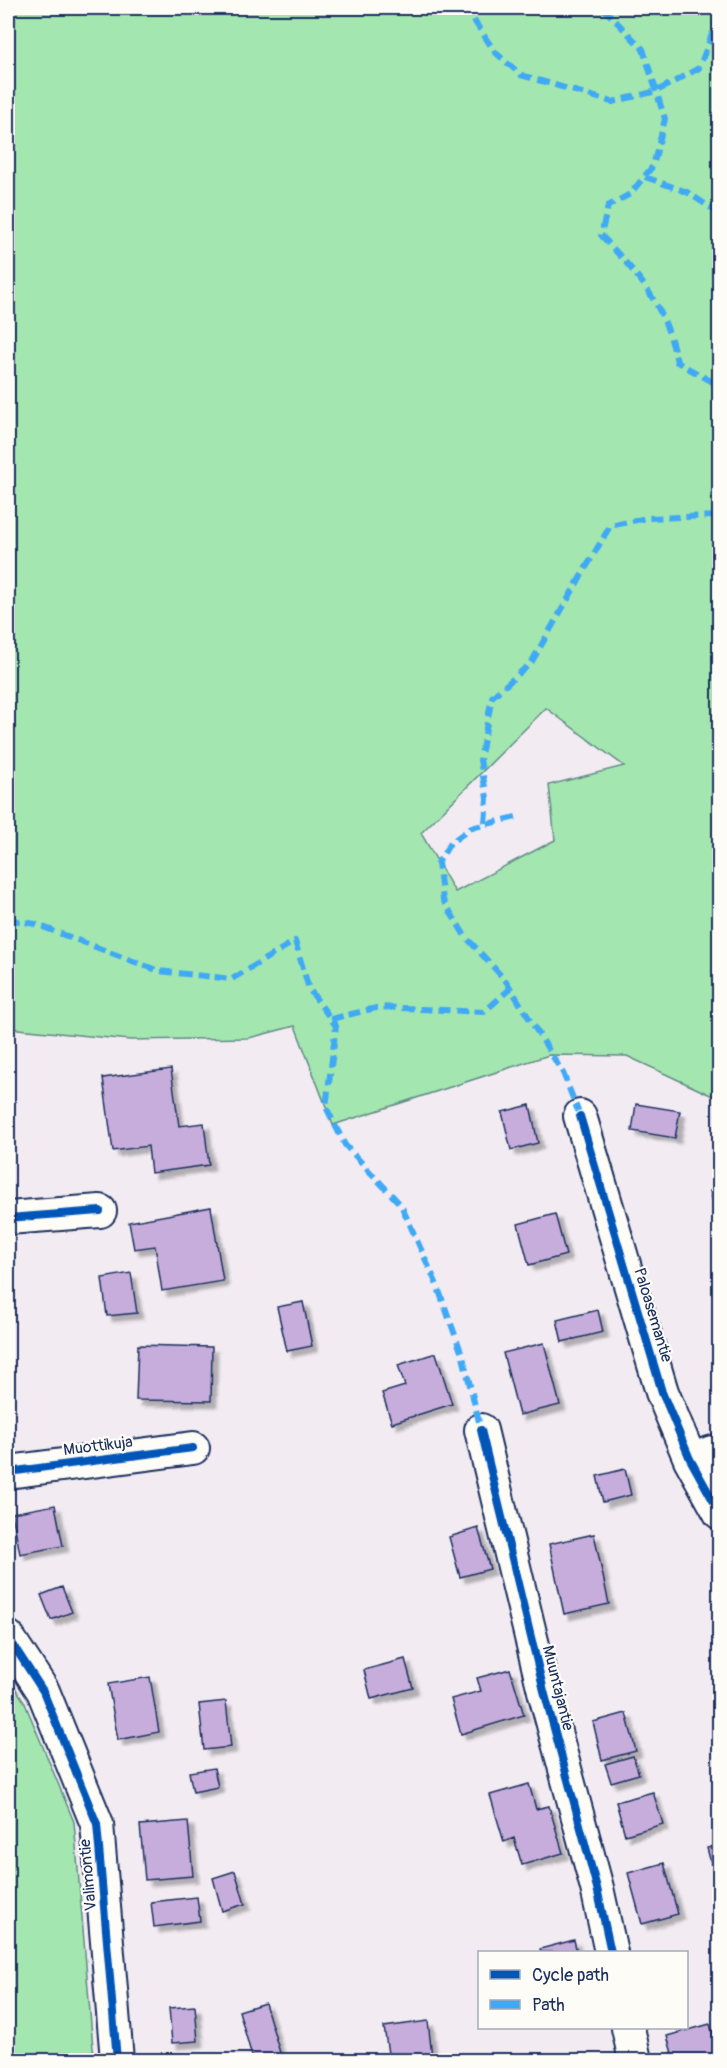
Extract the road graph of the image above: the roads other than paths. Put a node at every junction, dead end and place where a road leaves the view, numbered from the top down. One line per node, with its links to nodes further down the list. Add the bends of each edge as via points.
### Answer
1 (580, 1116): 6 (street, Paloasemantie, via 662,1392)
2 (100, 1211): 3 (street)
3 (8, 1218)
4 (481, 1430): 10 (street, Muuntajantie)
5 (193, 1448): 7 (street, Muottikuja)
6 (705, 1455): 8 (street, Paloasemantie)
7 (8, 1472)
8 (720, 1514)
9 (8, 1637): 12 (street, Valimontie, via 43,1691 97,1824)
10 (611, 1951)
11 (628, 2029): 13 (street)
12 (117, 2061)
13 (635, 2061)

